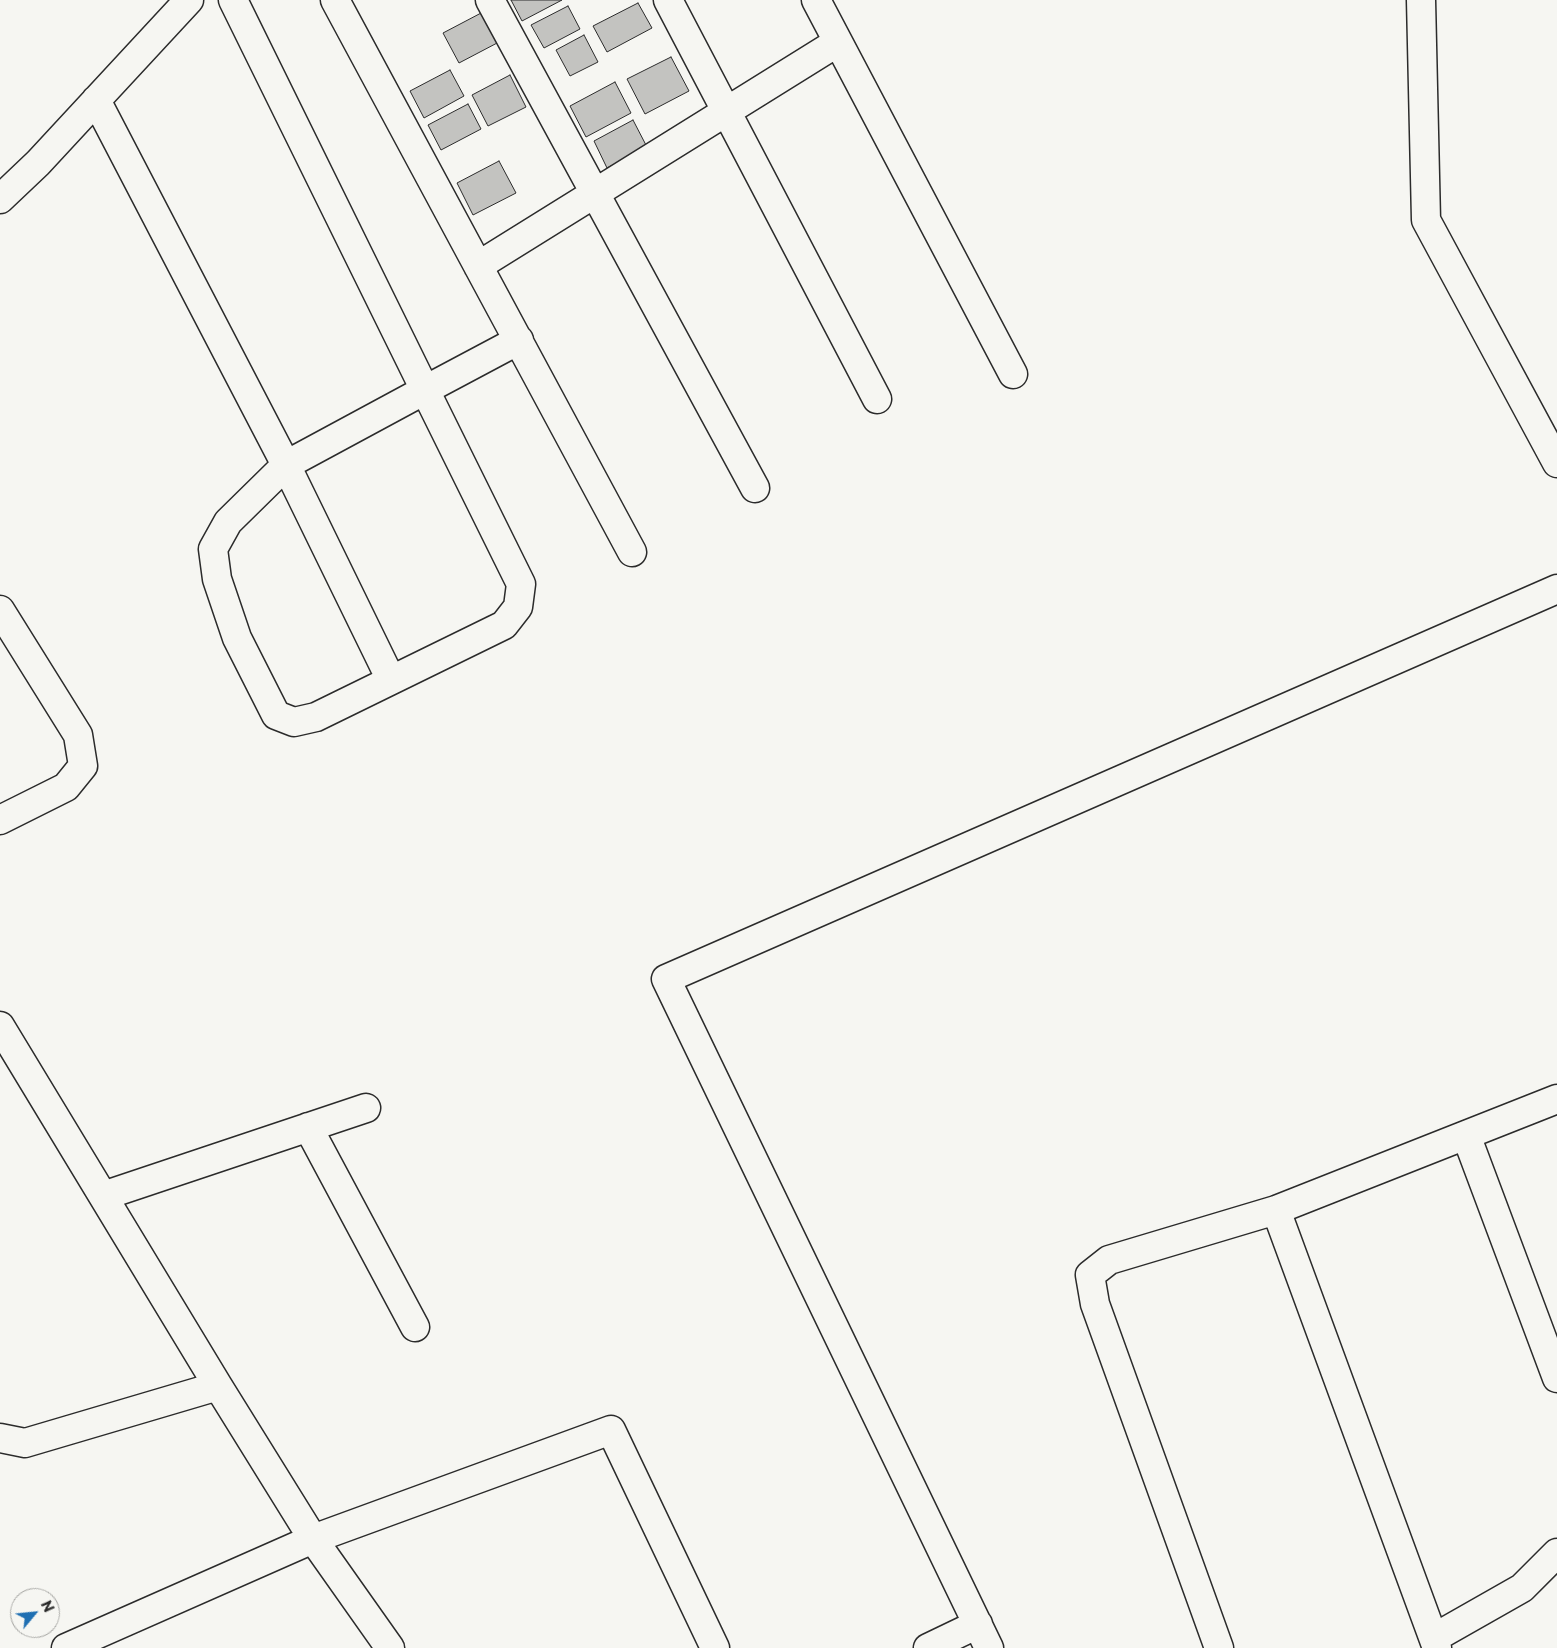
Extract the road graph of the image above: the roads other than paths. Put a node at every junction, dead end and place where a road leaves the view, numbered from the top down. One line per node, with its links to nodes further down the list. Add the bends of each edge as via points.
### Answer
1 (189, 0): 9 (street)
2 (233, 0): 16 (street)
3 (335, 0): 13 (street)
4 (490, 0): 11 (street)
5 (668, 0): 10 (street)
6 (816, 0): 8 (street)
7 (1421, 0): 18 (street, via 1426,220)
8 (838, 42): 10 (street); 15 (street)
9 (96, 100): 12 (street); 19 (street)
10 (726, 112): 11 (street); 17 (street)
11 (596, 194): 13 (street); 20 (street)
12 (0, 199)
13 (478, 266): 14 (street)
14 (519, 340): 16 (street); 21 (street)
15 (1013, 374)
16 (426, 390): 19 (street); 24 (street, via 521,584 518,607 504,625)
17 (877, 399)
18 (1557, 463)
19 (286, 465): 24 (street); 24 (street, via 228,522 213,549 217,579 237,638 276,715 294,722 316,717)
20 (755, 488)
21 (632, 552)
22 (1557, 589): 39 (street, via 666,980)
23 (0, 610): 25 (street, via 78,735 83,766 66,787)
24 (391, 680)
25 (0, 820)
26 (0, 1026): 31 (street)
27 (1557, 1099): 30 (street)
28 (366, 1108): 29 (street)
29 (308, 1127): 31 (street); 33 (street)
30 (1466, 1135): 32 (street); 34 (street)
31 (103, 1196): 35 (street)
32 (1276, 1210): 40 (street); 45 (street, via 1109,1260 1090,1275 1095,1304)
33 (415, 1327)
34 (1557, 1378)
35 (218, 1386): 36 (street, via 25,1443); 37 (street)
36 (0, 1438)
37 (313, 1538): 41 (street); 42 (street); 43 (street, via 611,1430)
38 (1557, 1553): 40 (street, via 1522,1588)
39 (984, 1636): 44 (street)
40 (1436, 1643)
41 (66, 1648)
42 (390, 1648)
43 (715, 1648)
44 (928, 1648)
45 (1219, 1648)

